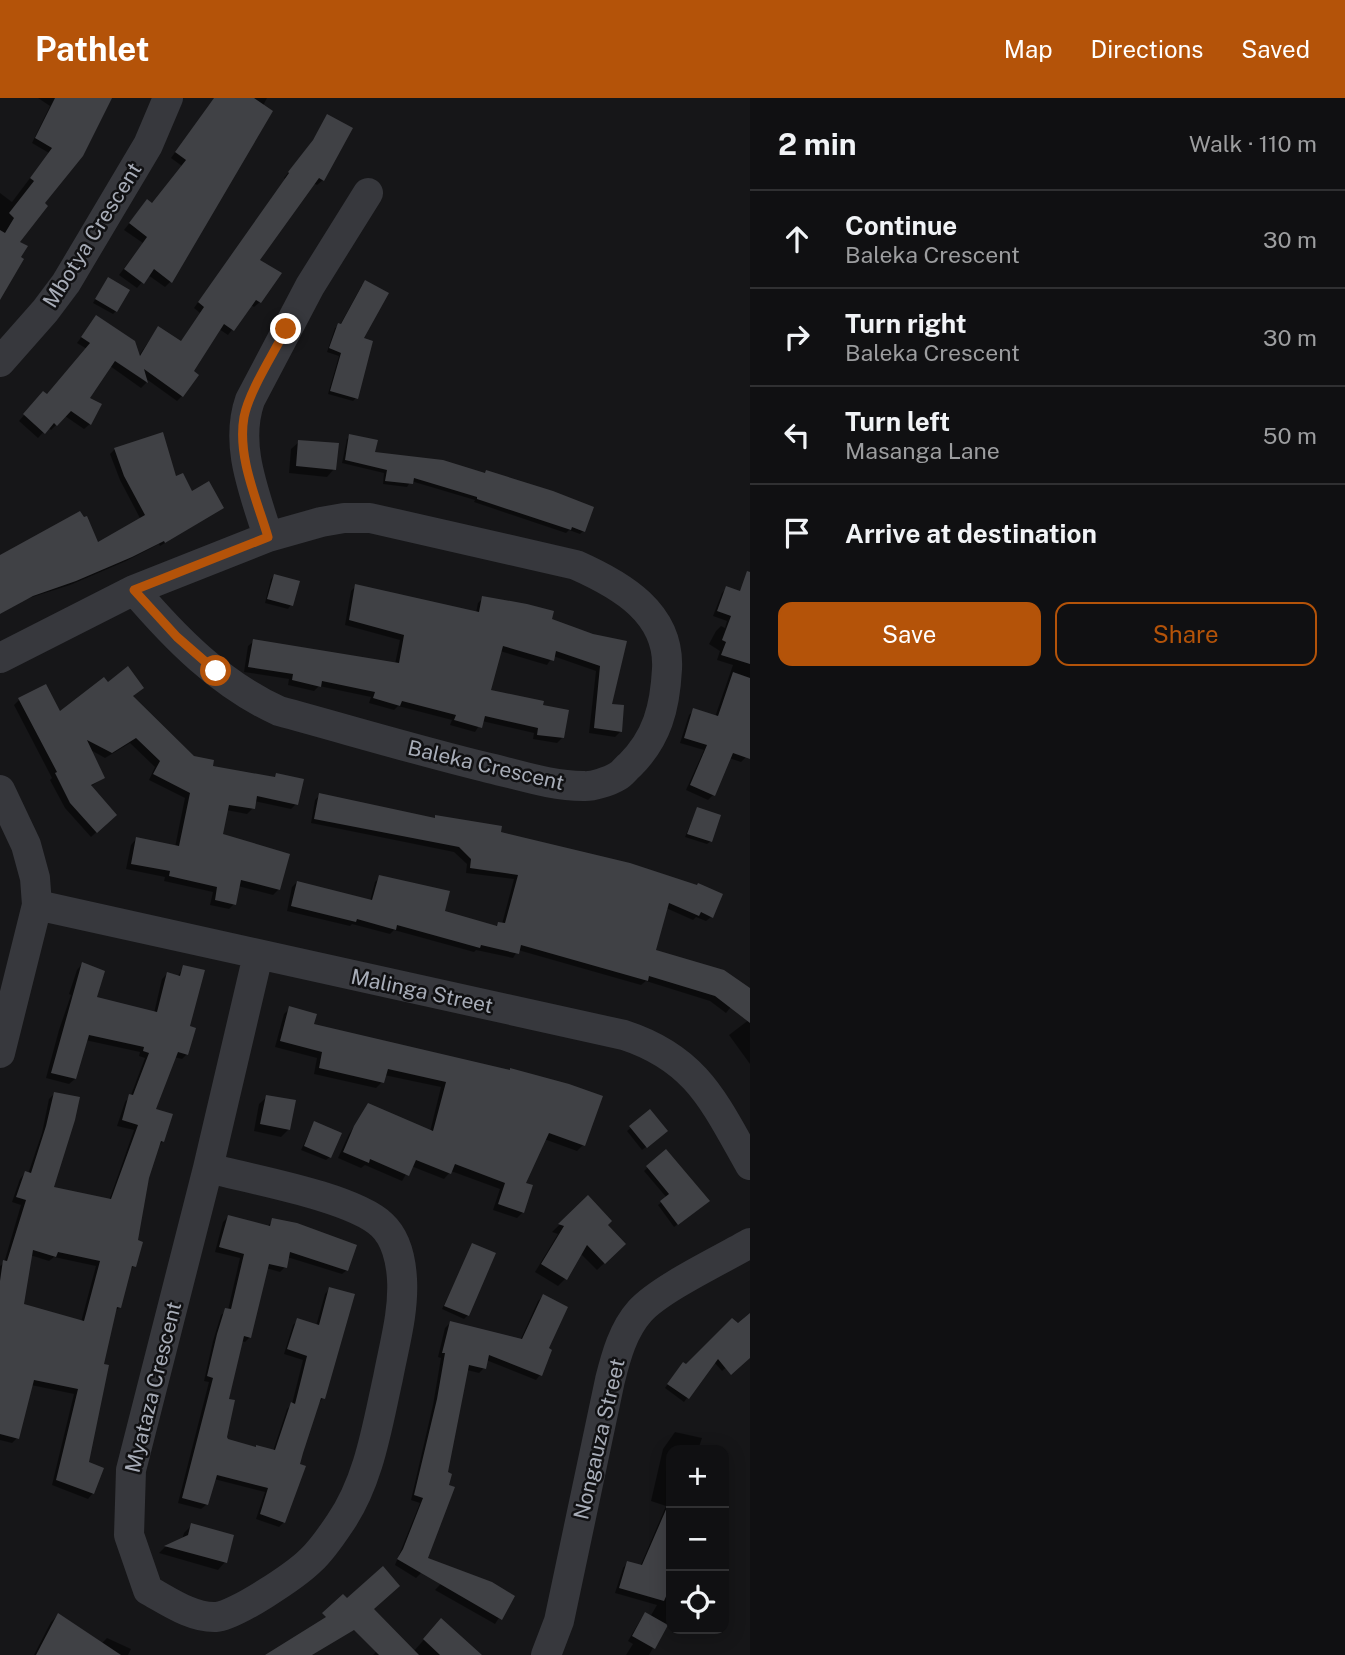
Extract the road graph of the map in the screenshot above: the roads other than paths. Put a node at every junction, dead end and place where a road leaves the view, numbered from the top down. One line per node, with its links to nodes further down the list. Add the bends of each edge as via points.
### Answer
1 (167, 98): 3 (street, Mbotya Crescent, via 148,145 66,283)
2 (368, 193): 4 (street, via 310,286 245,415 248,470)
3 (0, 362)
4 (268, 537): 5 (street, Baleka Crescent); 5 (street, Baleka Crescent, via 321,522 370,518 576,565 606,579 642,604 660,629 667,660 666,687 656,730 618,776 587,787 560,785 458,760 259,702 195,655)
5 (134, 590): 6 (street, Baleka Crescent)
6 (0, 658)
7 (0, 790): 8 (street, via 26,845)
8 (37, 905): 9 (street, Malinga Street); 10 (street)
9 (258, 955): 11 (street, Malinga Street, via 652,1044 685,1067 711,1098); 12 (street, Myataza Crescent)
10 (0, 1053)
11 (750, 1165)
12 (208, 1168): 12 (street, Myataza Crescent, via 360,1211 382,1224 392,1237 402,1278 397,1335 369,1461 341,1522 311,1561 235,1611 216,1617 186,1611 148,1590 129,1535 131,1470)
13 (750, 1243): 14 (street, Nongauza Street, via 655,1298 629,1327 610,1380 559,1621)
14 (546, 1655)

